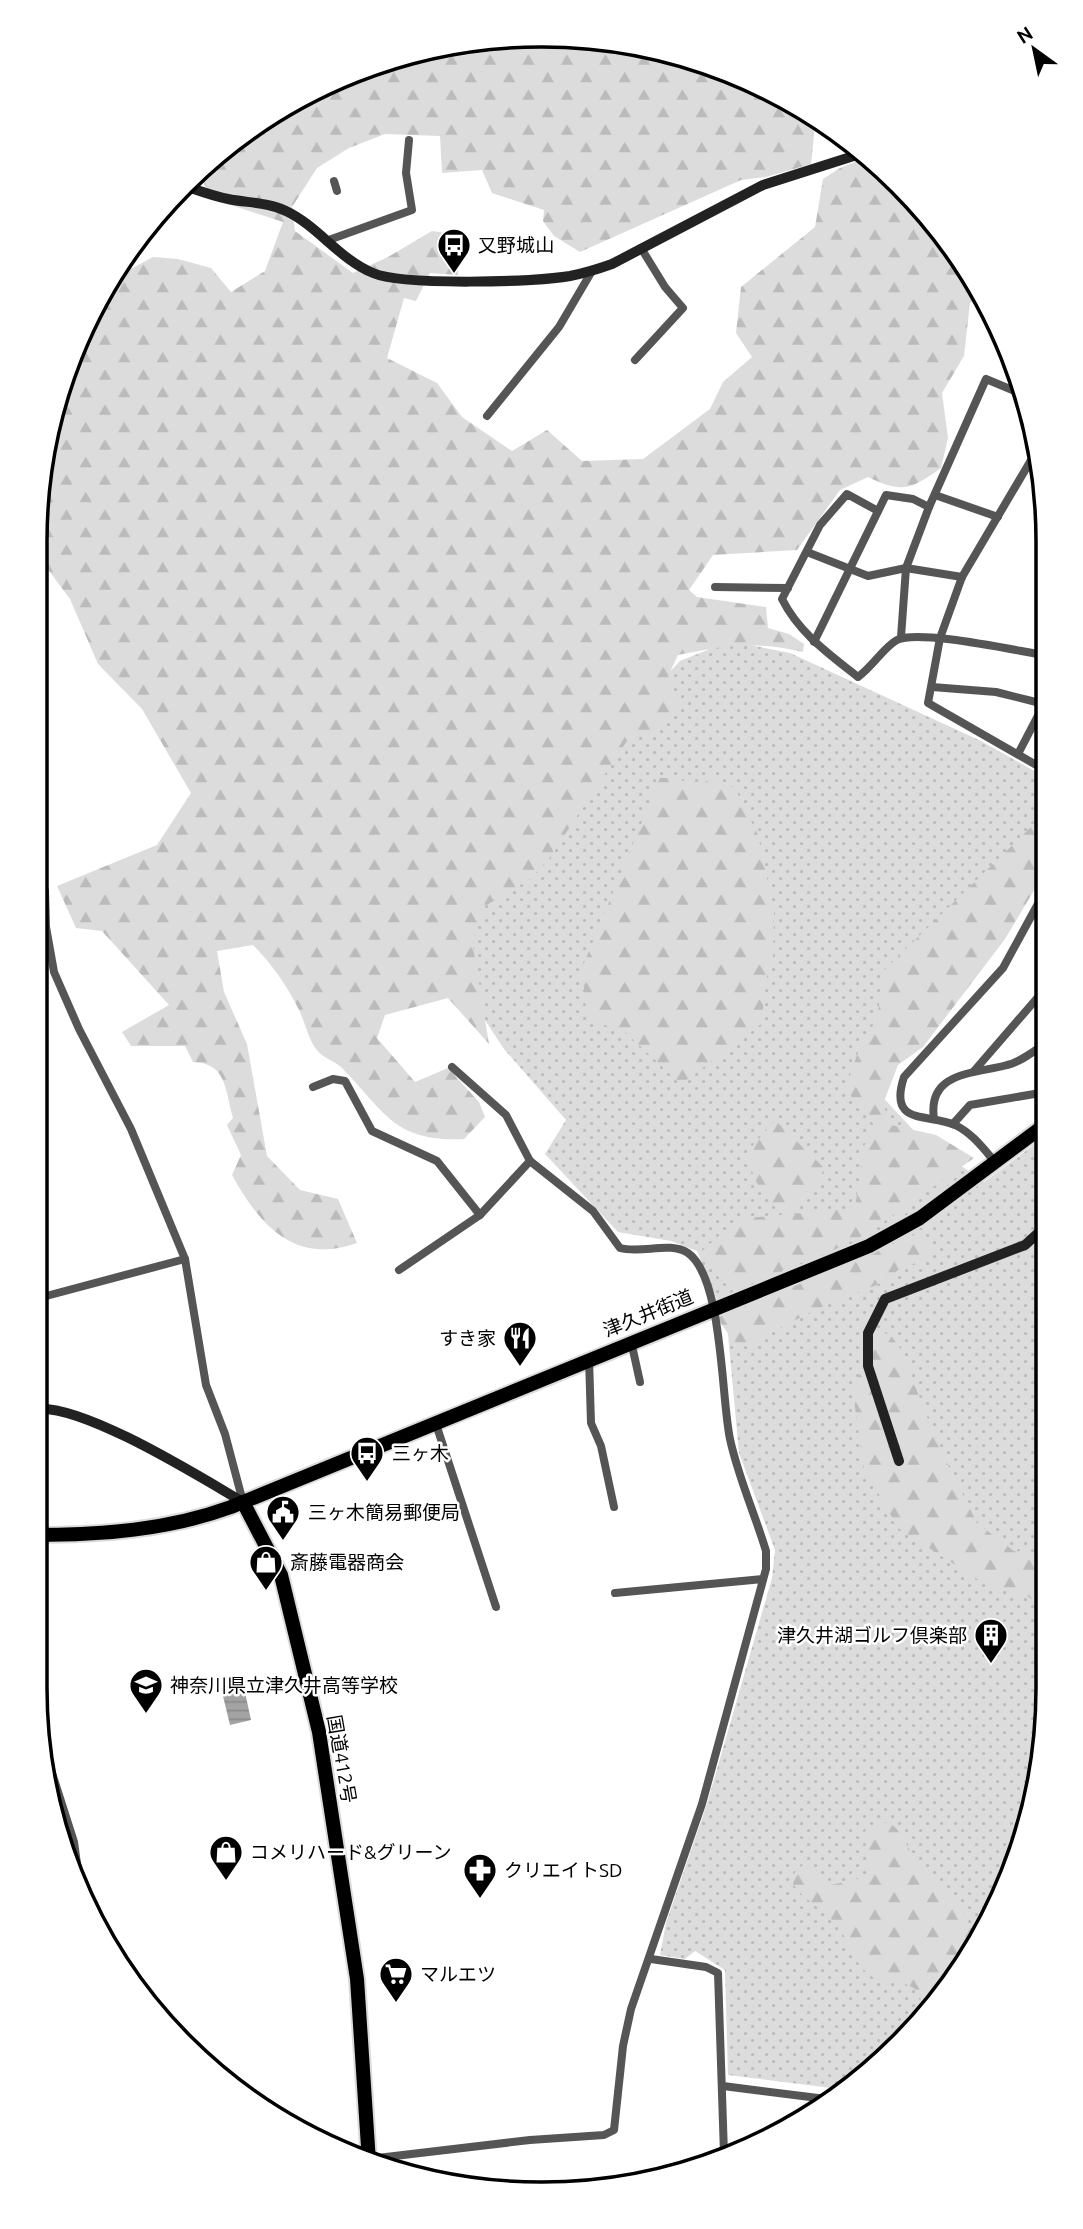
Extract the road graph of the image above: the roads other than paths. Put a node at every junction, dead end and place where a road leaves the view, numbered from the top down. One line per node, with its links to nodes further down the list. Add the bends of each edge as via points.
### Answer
1 (409, 140): 6 (street, via 406,173 412,210)
2 (851, 157): 7 (street, via 763,185)
3 (334, 181): 5 (street)
4 (195, 189): 6 (street, via 287,211)
5 (337, 191)
6 (326, 241): 8 (street, via 356,264 389,278 491,280)
7 (641, 248): 8 (street); 9 (street, via 664,287 683,308)
8 (592, 271): 11 (street, via 559,327)
9 (635, 360)
10 (1012, 390): 13 (street, via 986,379)
11 (487, 416)
12 (1029, 463): 16 (street)
13 (935, 495): 14 (street); 16 (street)
14 (929, 507): 15 (street, via 886,495); 18 (street)
15 (878, 511): 17 (street, via 846,494 820,525); 19 (street)
16 (998, 517): 20 (street)
17 (807, 552): 19 (street); 22 (street)
18 (906, 568): 19 (street, via 868,576); 20 (street); 23 (street)
19 (849, 571): 25 (street)
20 (962, 577): 24 (street)
21 (715, 587): 22 (street)
22 (788, 588): 25 (street, via 782,599)
23 (901, 637): 24 (street); 25 (street, via 858,677)
24 (940, 638): 26 (street); 27 (street)
25 (814, 642)
26 (1036, 654)
27 (932, 687): 28 (street, via 996,692); 30 (street, via 929,703)
28 (1036, 702)
29 (1036, 719): 30 (street)
30 (1018, 754): 31 (street)
31 (1036, 765)
32 (1036, 908): 40 (street, via 1003,968 904,1077 900,1089 909,1115)
33 (47, 933): 47 (street, via 54,972 131,1129)
34 (1036, 999): 37 (street)
35 (1036, 1049): 37 (street, via 1009,1065)
36 (452, 1067): 43 (street, via 506,1115)
37 (974, 1071): 40 (street, via 951,1079 937,1091 932,1104)
38 (313, 1087): 45 (street, via 333,1079 345,1081 372,1131 437,1161)
39 (1036, 1094): 41 (street, via 970,1105)
40 (934, 1119): 41 (street)
41 (953, 1124): 44 (street, via 967,1131)
42 (1036, 1131): 44 (highway, 津久井街道)
43 (530, 1161): 45 (street); 50 (street, via 593,1211 620,1248 641,1252 669,1248 688,1253 703,1272)
44 (995, 1162): 50 (highway, 津久井街道, via 898,1231)
45 (480, 1215): 48 (street)
46 (1036, 1235): 56 (street, via 1025,1245 885,1299 868,1333 868,1366)
47 (186, 1259): 49 (street); 57 (street, via 204,1378)
48 (399, 1270)
49 (47, 1295)
50 (713, 1308): 51 (highway, 津久井街道); 60 (street, via 729,1436 766,1551)
51 (631, 1341): 52 (highway, 津久井街道); 53 (street)
52 (589, 1358): 55 (highway, 津久井街道); 58 (street, via 591,1423 601,1446)
53 (640, 1382)
54 (47, 1409): 57 (street, via 119,1434)
55 (435, 1421): 57 (highway, 津久井街道); 62 (street)
56 (899, 1461)
57 (243, 1502): 59 (highway, via 179,1522 122,1532); 69 (highway, 国道412号, via 281,1575 319,1732 357,1979)
58 (614, 1507)
59 (47, 1535)
60 (763, 1579): 61 (street); 65 (street, via 702,1804)
61 (615, 1593)
62 (496, 1608)
63 (59, 1794): 64 (street)
64 (75, 1852)
65 (651, 1959): 66 (street, via 718,1973); 70 (street, via 631,2009 614,2130 604,2135)
66 (723, 2086): 67 (street); 68 (street)
67 (816, 2098)
68 (724, 2147)
69 (368, 2150)
70 (388, 2158)

